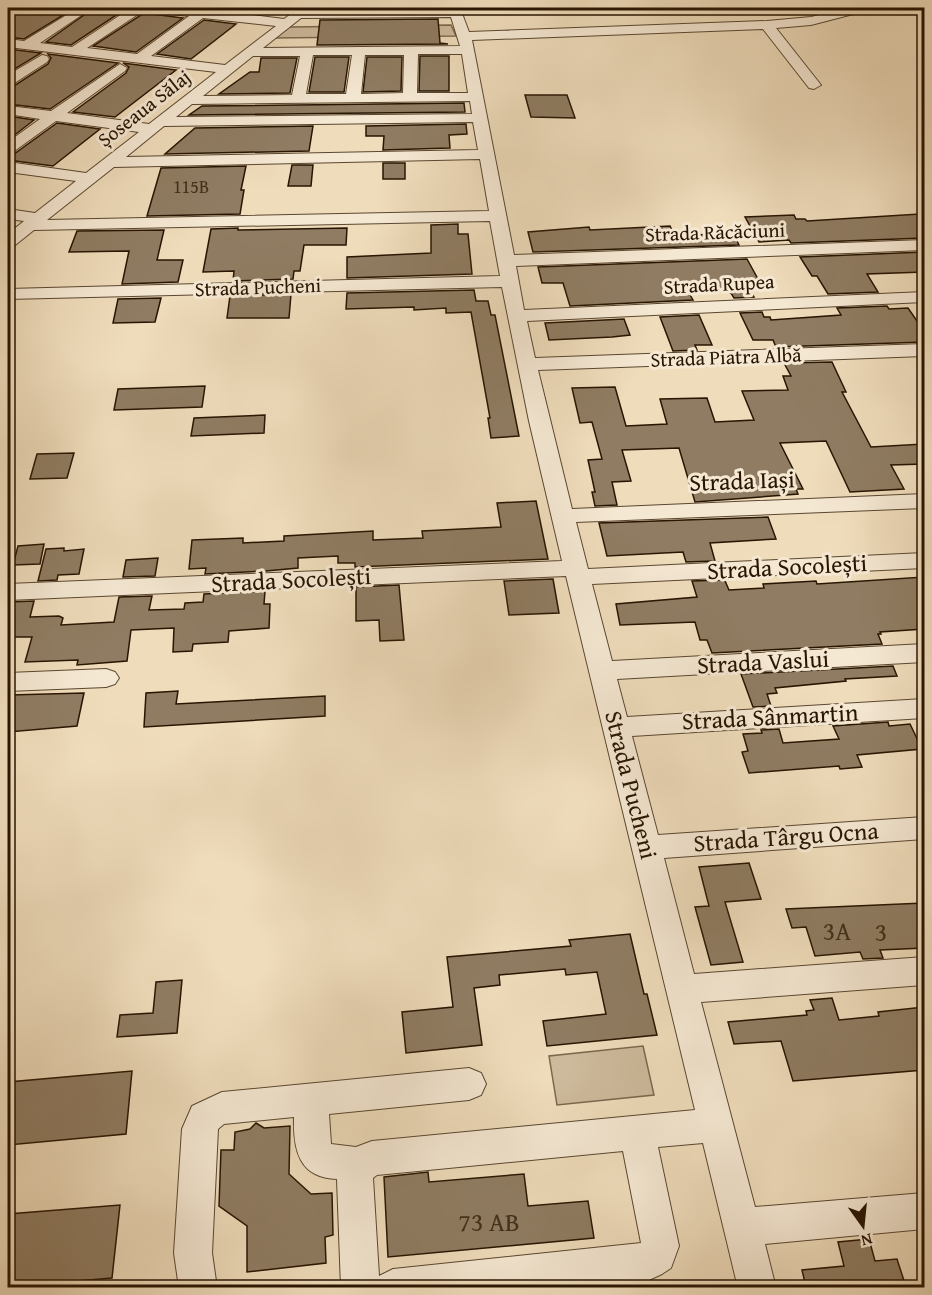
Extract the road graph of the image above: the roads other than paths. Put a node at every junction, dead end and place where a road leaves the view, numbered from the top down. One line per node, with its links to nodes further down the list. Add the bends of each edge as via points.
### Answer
1 (16, 8): 7 (street)
2 (86, 8): 15 (street)
3 (139, 8): 16 (street)
4 (147, 8): 8 (street)
5 (861, 8): 11 (street, via 811,21)
6 (323, 11): 9 (street); 12 (street)
7 (8, 12)
8 (202, 13): 10 (street); 23 (street)
9 (296, 13): 10 (street); 19 (street, Șoseaua Sălaj)
10 (262, 20): 13 (street)
11 (767, 25): 12 (street); 30 (street)
12 (460, 27): 18 (street); 35 (street, Strada Pucheni)
13 (241, 36)
14 (8, 43): 15 (street)
15 (27, 45): 16 (street)
16 (74, 51): 23 (street)
17 (359, 51): 18 (street); 20 (street); 32 (street)
18 (411, 51): 31 (street)
19 (249, 52): 20 (street); 27 (street, Șoseaua Sălaj)
20 (307, 52): 33 (street)
21 (8, 54): 24 (street)
22 (215, 57): 25 (street)
23 (140, 58): 25 (street)
24 (42, 59): 26 (street); 29 (street)
25 (204, 66): 27 (street)
26 (120, 68): 28 (street); 37 (street)
27 (228, 69): 28 (street, Șoseaua Sălaj)
28 (214, 79): 34 (street, Șoseaua Sălaj)
29 (8, 81)
30 (814, 85)
31 (410, 97): 32 (street); 35 (street)
32 (353, 98): 33 (street)
33 (298, 99): 34 (street)
34 (188, 100): 40 (street, Șoseaua Sălaj)
35 (478, 107): 40 (street); 43 (street, Strada Pucheni)
36 (8, 110): 37 (street)
37 (53, 116): 39 (street); 42 (street)
38 (141, 116): 39 (street)
39 (129, 126): 40 (street); 41 (street)
40 (156, 126): 44 (street, Șoseaua Sălaj)
41 (113, 138)
42 (8, 149)
43 (486, 154): 44 (street); 50 (street, Strada Pucheni)
44 (110, 162): 49 (street, Șoseaua Sălaj)
45 (79, 165): 48 (street)
46 (8, 167): 48 (street)
47 (8, 174): 49 (street)
48 (66, 175): 49 (street)
49 (85, 181): 51 (street, Șoseaua Sălaj)
50 (497, 216): 51 (street); 54 (street, Strada Pucheni)
51 (20, 219): 52 (street, Șoseaua Sălaj)
52 (8, 242)
53 (924, 245): 54 (street, Strada Răcăciuni)
54 (508, 271): 55 (street, Strada Pucheni); 57 (street, Strada Pucheni)
55 (8, 294)
56 (924, 297): 57 (street, Strada Rupea)
57 (516, 316): 59 (street, Strada Pucheni)
58 (924, 350): 59 (street, Strada Piatra Albă)
59 (527, 364): 61 (street, Strada Pucheni)
60 (924, 501): 61 (street, Strada Iași)
61 (562, 516): 63 (street, Strada Pucheni)
62 (924, 560): 63 (street, Strada Socolești)
63 (576, 572): 64 (street, Strada Socolești); 66 (street, Strada Pucheni)
64 (8, 592)
65 (924, 653): 66 (street, Strada Vaslui)
66 (602, 671): 70 (street, Strada Pucheni)
67 (106, 678): 68 (street)
68 (8, 682)
69 (924, 708): 70 (street, Strada Sânmartin)
70 (616, 727): 72 (street, Strada Pucheni)
71 (924, 828): 72 (street, Strada Târgu Ocna)
72 (648, 847): 74 (street, Strada Pucheni)
73 (924, 972): 74 (street)
74 (683, 989): 77 (street, Strada Pucheni)
75 (470, 1084): 76 (street)
76 (312, 1100): 79 (street, via 317,1157); 82 (street, via 222,1108 201,1120 193,1253)
77 (717, 1125): 78 (street); 81 (street, Strada Pucheni)
78 (637, 1133): 79 (street, via 372,1158); 84 (street, via 660,1246 658,1255 649,1261)
79 (359, 1166): 83 (street, via 355,1178)
80 (924, 1211): 81 (street)
81 (742, 1227): 85 (street, Strada Pucheni)
82 (198, 1287)
83 (360, 1287)
84 (393, 1287)
85 (757, 1287)

